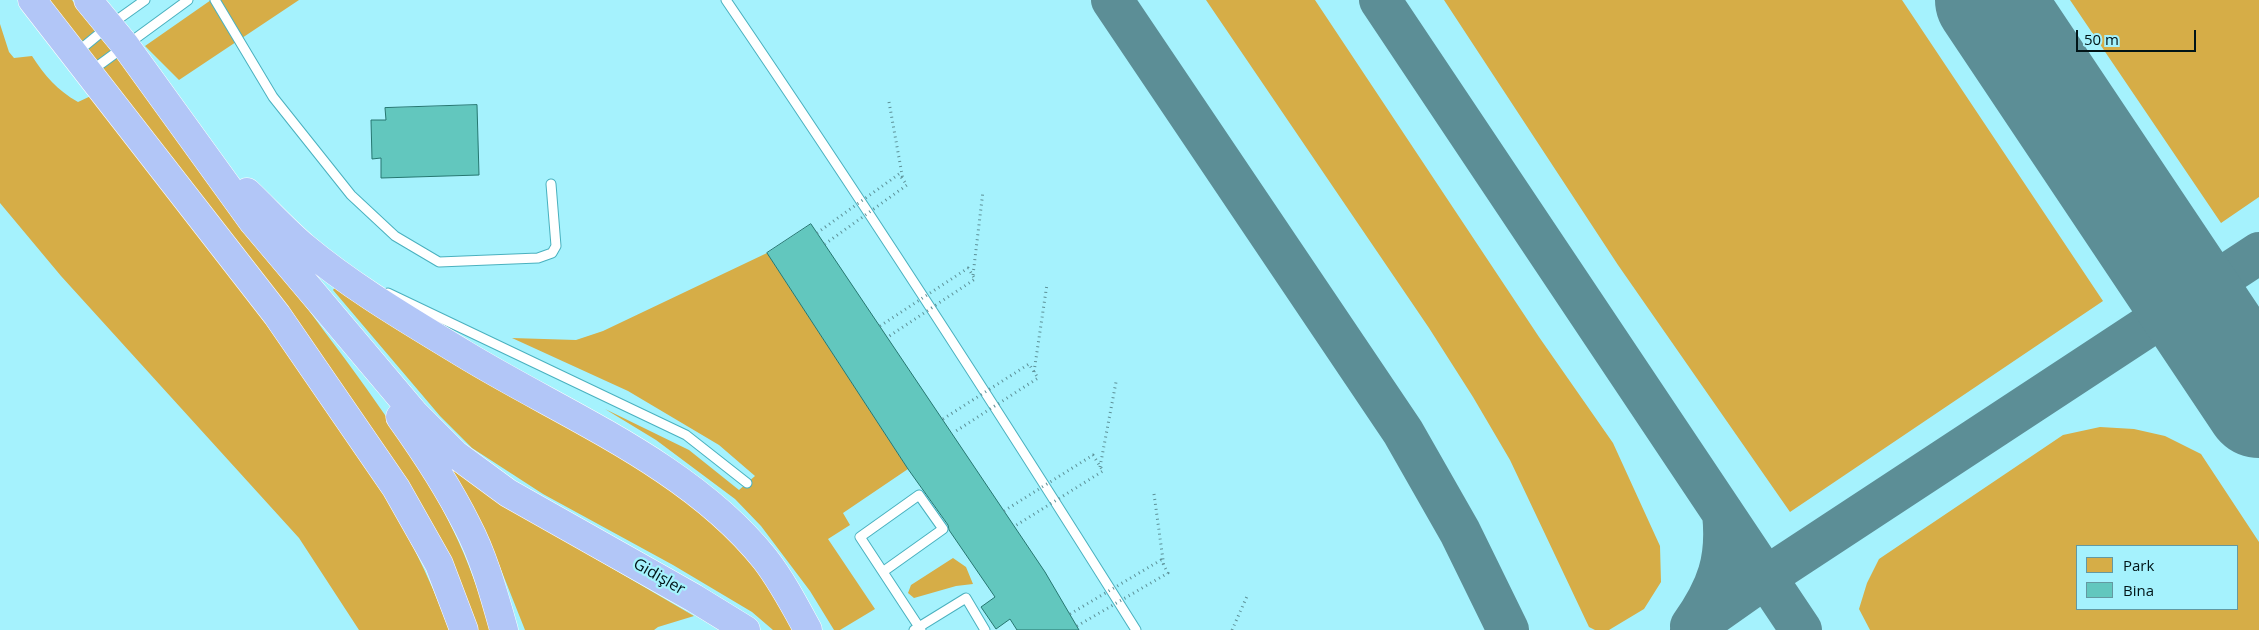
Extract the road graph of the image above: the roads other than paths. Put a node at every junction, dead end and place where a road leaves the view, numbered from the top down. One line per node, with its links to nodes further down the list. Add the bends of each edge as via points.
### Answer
1 (32, 0): 8 (highway)
2 (88, 0): 7 (highway)
3 (145, 0): 7 (lane)
4 (188, 0): 7 (lane)
5 (215, 0): 10 (lane, via 272,97 351,195 395,236 439,262 538,258 552,253 556,246)
6 (726, 0): 25 (lane, via 819,136)
7 (117, 35): 8 (lane); 8 (lane); 9 (highway)
8 (81, 64): 19 (highway, via 278,315 396,488 438,564)
9 (192, 138): 11 (highway); 14 (highway, via 253,222)
10 (551, 184)
11 (303, 247): 12 (lane); 23 (highway, via 354,285 661,468 702,499 733,525 765,560)
12 (362, 278)
13 (379, 288): 15 (lane, via 686,435)
14 (322, 306): 17 (highway, via 429,458 468,526); 22 (highway, Gidişler, via 415,414 455,454 508,493)
15 (747, 483)
16 (884, 571): 16 (lane, via 943,529 919,495 860,537); 18 (lane)
17 (493, 590): 20 (highway); 21 (lane)
18 (918, 629): 24 (lane, via 966,598)
19 (464, 630)
20 (504, 630)
21 (510, 630)
22 (746, 630)
23 (808, 630)
24 (985, 630)
25 (1136, 630)

